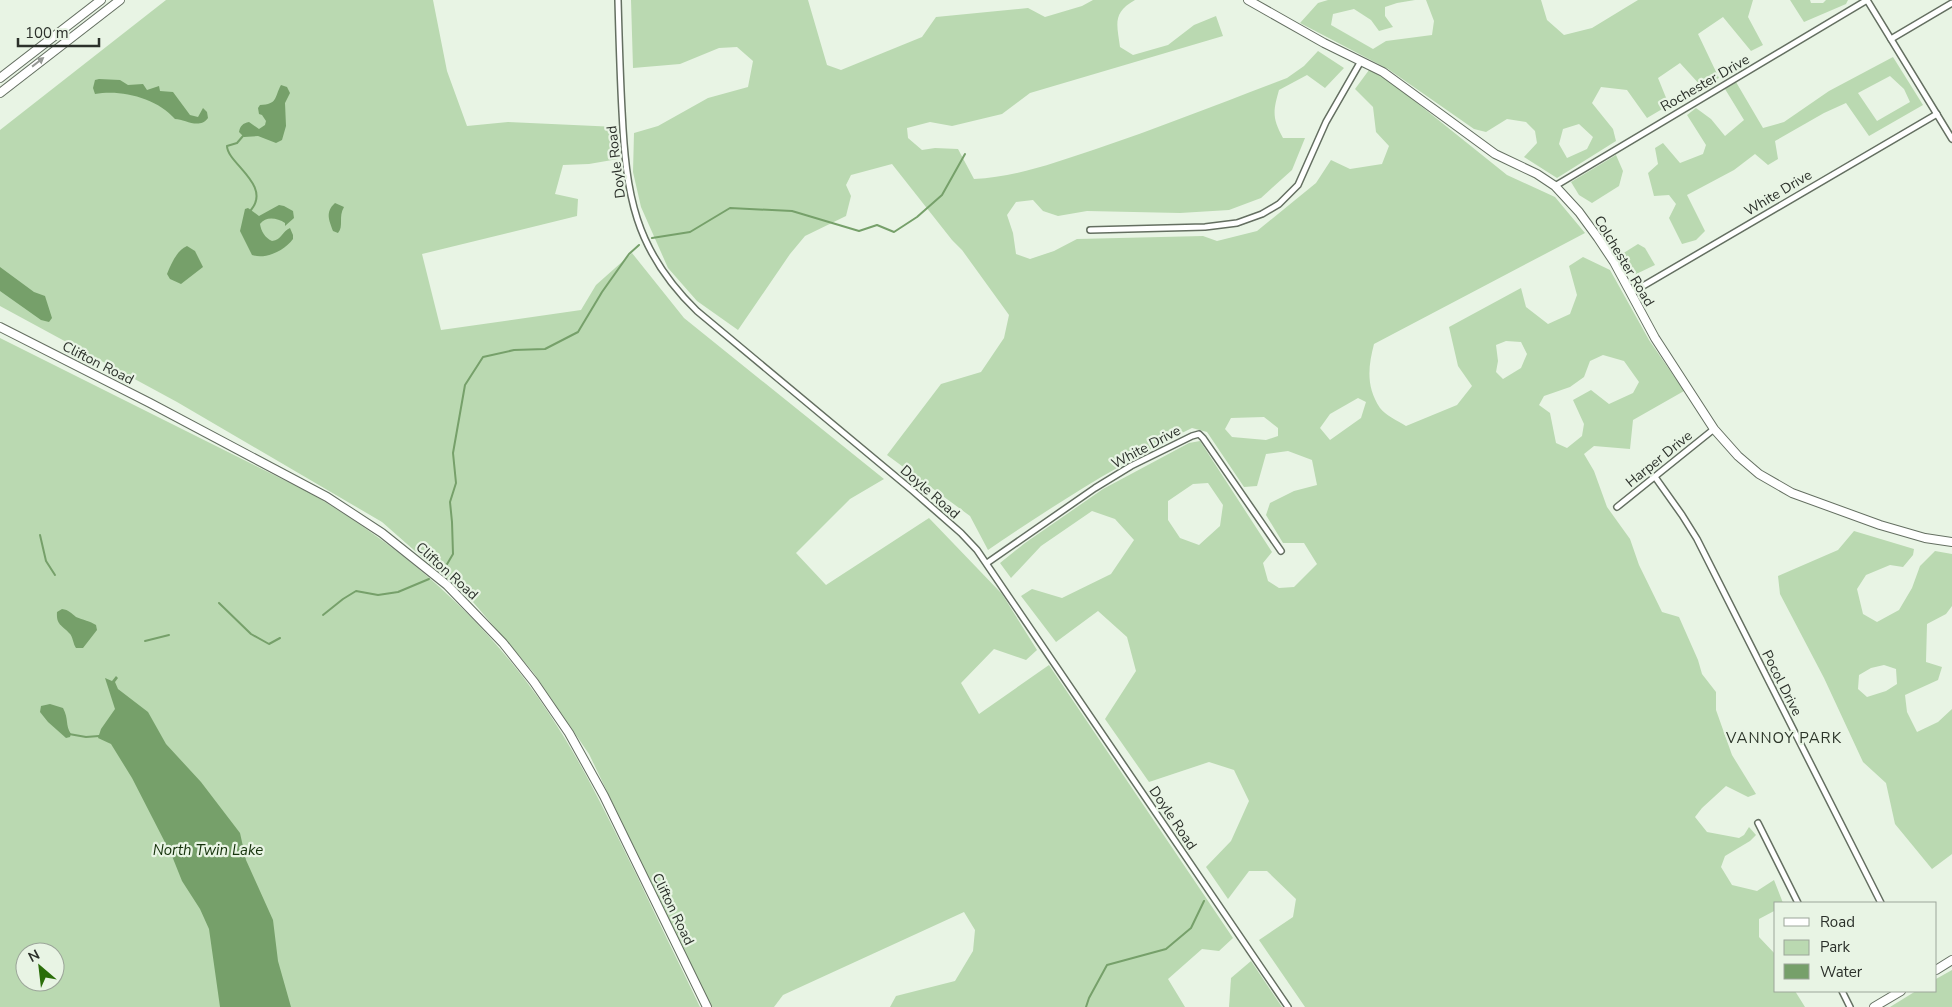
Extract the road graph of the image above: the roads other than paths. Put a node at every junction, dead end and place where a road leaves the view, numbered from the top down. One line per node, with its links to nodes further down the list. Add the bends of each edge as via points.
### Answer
1 (101, 0): 10 (main road)
2 (120, 0): 6 (main road)
3 (618, 0): 23 (street, Doyle Road, via 627,178 641,230 660,268 697,311 913,491 961,533)
4 (1248, 0): 9 (main road, Colchester Road)
5 (1867, 0): 8 (street); 14 (street, Rochester Drive)
6 (111, 3): 11 (main road, one-way to 6)
7 (1952, 3): 8 (street)
8 (1892, 39): 12 (street)
9 (1360, 60): 14 (main road, Colchester Road, via 1392,78 1495,154 1538,174); 15 (street, via 1326,122 1298,185 1279,204 1237,223)
10 (0, 78)
11 (0, 93)
12 (1937, 114): 13 (street); 16 (street, White Drive)
13 (1952, 138)
14 (1555, 186): 16 (main road, Colchester Road, via 1589,226)
15 (1090, 230)
16 (1631, 293): 18 (main road, Colchester Road, via 1655,338)
17 (0, 327): 31 (main road, Clifton Road, via 327,497 399,545 452,591 503,643 569,733 604,796)
18 (1714, 429): 19 (street, Harper Drive); 21 (main road, Colchester Road, via 1751,467 1792,493 1900,532)
19 (1655, 477): 20 (street, Harper Drive); 26 (street, Pocol Drive, via 1688,523)
20 (1617, 507)
21 (1952, 542)
22 (1280, 551): 23 (street, White Drive, via 1199,434 1095,488)
23 (987, 563): 32 (street, Doyle Road)
24 (1758, 823): 25 (street)
25 (1798, 902)
26 (1880, 902)
27 (1952, 960): 28 (main road)
28 (1937, 969)
29 (1842, 992): 33 (street)
30 (1899, 992): 34 (main road)
31 (706, 1007)
32 (1288, 1007)
33 (1850, 1007)
34 (1874, 1007)

